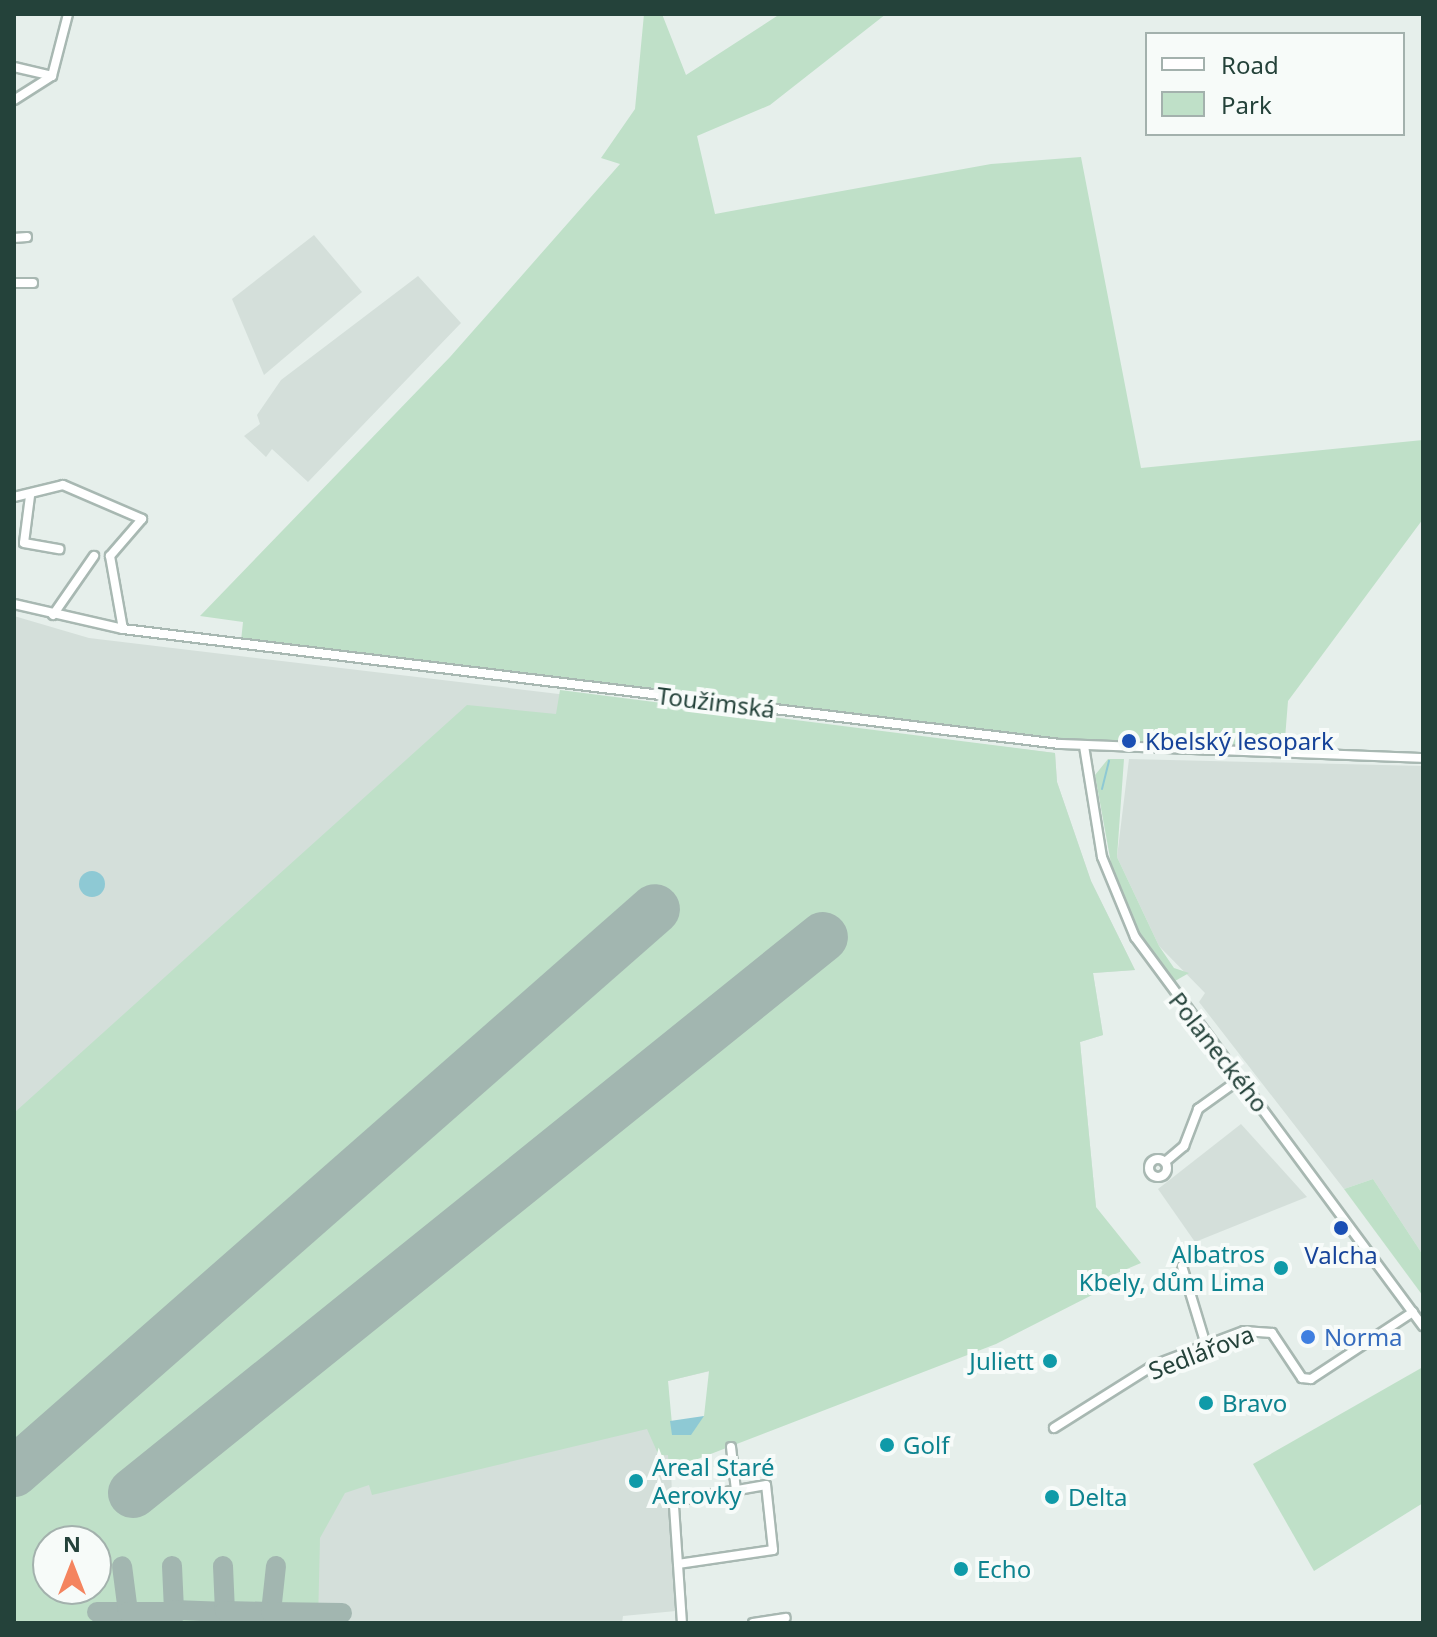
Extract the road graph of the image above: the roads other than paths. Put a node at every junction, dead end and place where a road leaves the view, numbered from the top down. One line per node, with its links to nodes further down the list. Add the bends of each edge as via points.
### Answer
1 (68, 14): 3 (street)
2 (14, 67): 3 (street)
3 (52, 76): 4 (street)
4 (14, 100)
5 (27, 237): 6 (street)
6 (14, 238)
7 (14, 283): 8 (street)
8 (33, 283)
9 (30, 496): 10 (street); 11 (street); 16 (street, via 63,485 142,519 110,556)
10 (14, 497)
11 (19, 542): 12 (street)
12 (59, 549)
13 (94, 556): 15 (street)
14 (14, 604): 15 (street, Toužimská)
15 (53, 615): 16 (street, Toužimská)
16 (123, 629): 17 (street, Toužimská)
17 (1084, 746): 18 (street, Toužimská); 19 (street, Polaneckého, via 1099,843 1120,906 1163,979)
18 (1423, 758)
19 (1240, 1079): 20 (street, via 1198,1109 1184,1146); 22 (street, Polaneckého)
20 (1165, 1162)
21 (1182, 1266): 24 (street)
22 (1413, 1312): 23 (street, Polaneckého); 24 (street, Sedlářova, via 1311,1379 1302,1378 1266,1329)
23 (1423, 1326)
24 (1206, 1345): 25 (street, Sedlářova, via 1154,1365)
25 (1054, 1428)
26 (731, 1447): 27 (street)
27 (736, 1490): 28 (street, via 675,1501); 28 (street, via 766,1485 773,1550)
28 (678, 1564): 30 (street)
29 (786, 1618): 31 (street)
30 (682, 1623)
31 (753, 1623)

